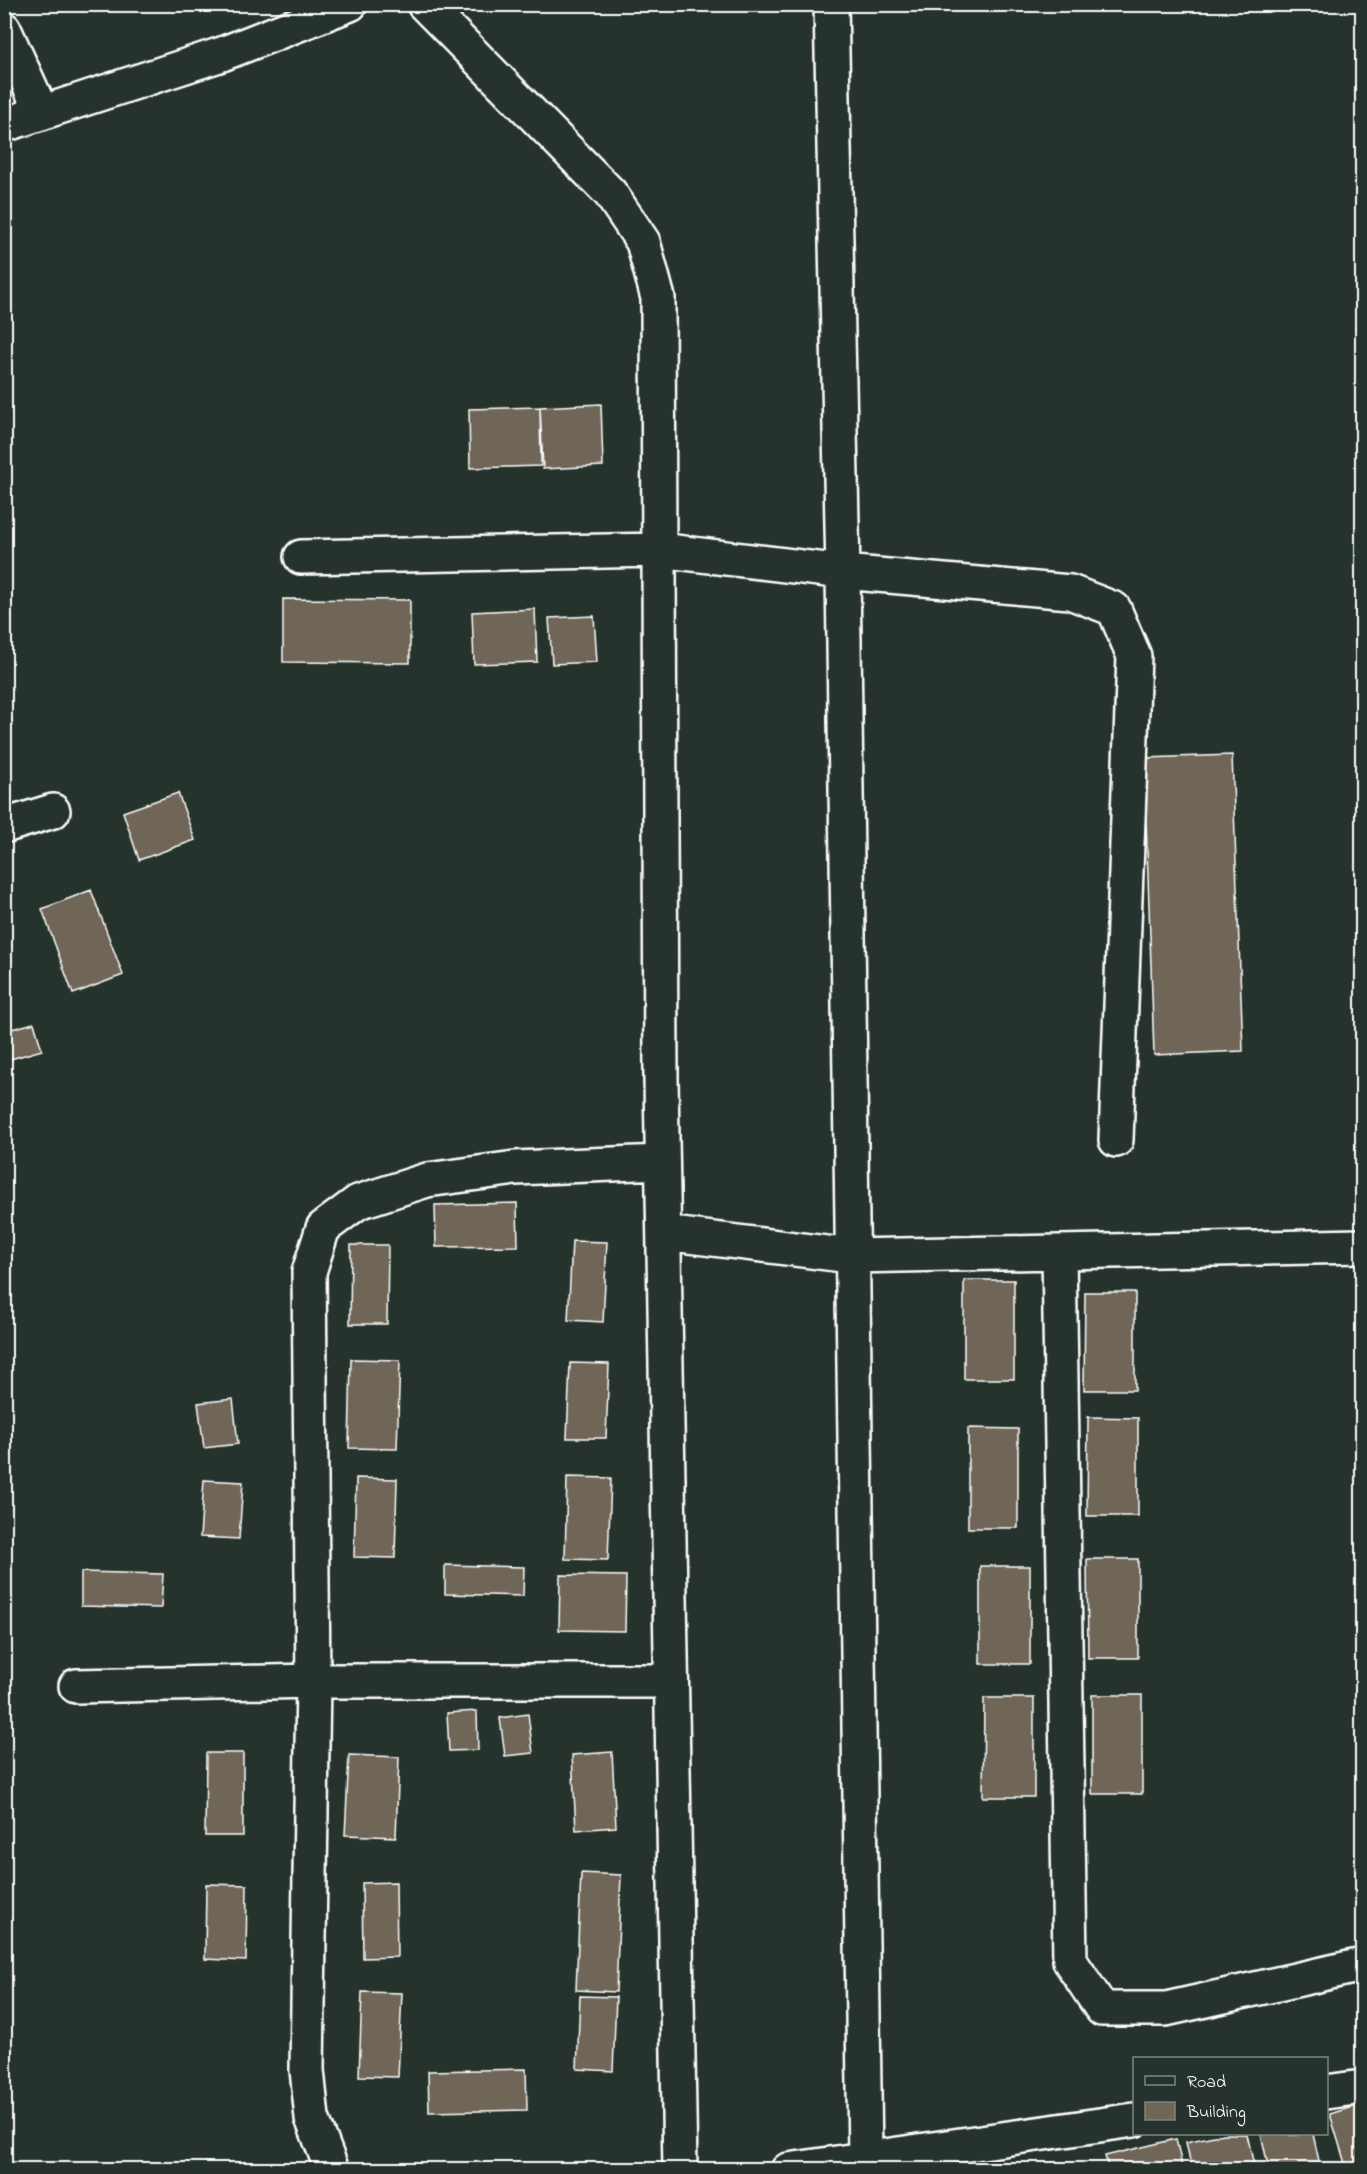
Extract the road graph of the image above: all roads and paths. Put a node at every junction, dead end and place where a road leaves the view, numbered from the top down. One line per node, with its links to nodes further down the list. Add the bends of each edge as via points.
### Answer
1 (350, 4): 5 (street, via 222,54)
2 (424, 4): 7 (street, via 610,193 643,242 658,298)
3 (831, 4): 9 (street)
4 (4, 29): 5 (street)
5 (42, 113): 6 (street)
6 (4, 125)
7 (659, 550): 8 (street); 9 (street); 13 (street)
8 (301, 557)
9 (843, 572): 12 (street, via 1070,592 1114,609 1134,656); 17 (street)
10 (53, 811): 11 (street)
11 (4, 826)
12 (1116, 1140)
13 (662, 1162): 14 (street); 18 (street, via 515,1168 427,1180 358,1202 323,1228 309,1272)
14 (663, 1233): 17 (street); 19 (street)
15 (1362, 1246): 16 (street)
16 (1059, 1252): 17 (street); 21 (street, via 1070,1961 1102,2008 1113,2009 1166,2009)
17 (851, 1256): 25 (street)
18 (313, 1681): 19 (street); 20 (street); 26 (street, via 307,2070 312,2118)
19 (671, 1681): 27 (street)
20 (76, 1686)
21 (1362, 1965)
22 (1362, 2087): 23 (street)
23 (1328, 2092)
24 (1133, 2120): 25 (street)
25 (865, 2158): 28 (street)
26 (332, 2169)
27 (680, 2169)
28 (788, 2169)

